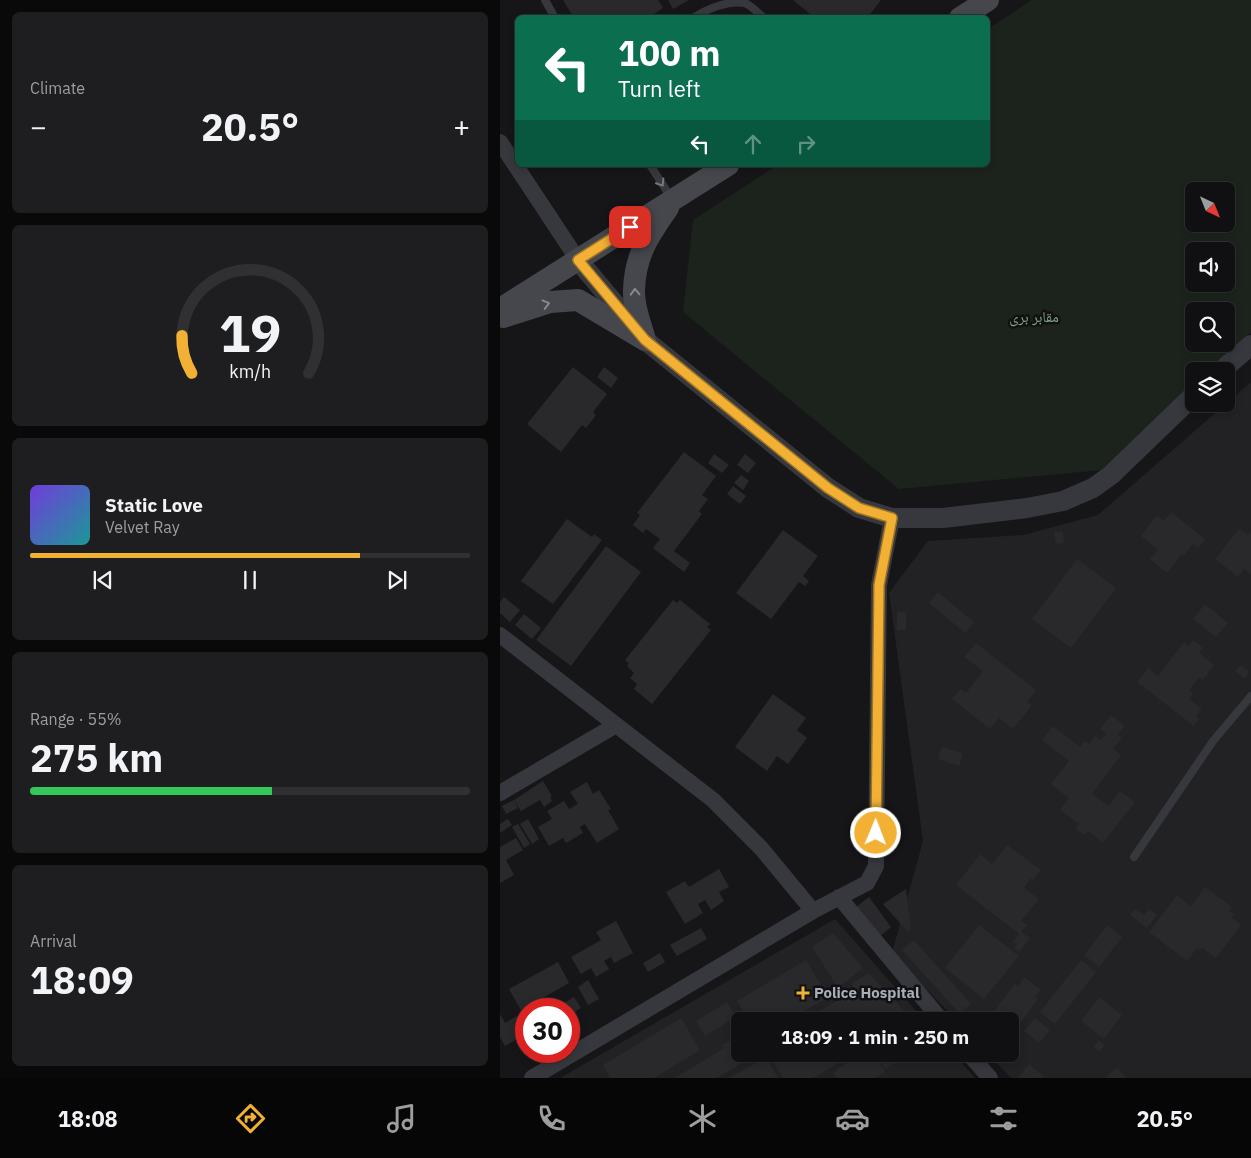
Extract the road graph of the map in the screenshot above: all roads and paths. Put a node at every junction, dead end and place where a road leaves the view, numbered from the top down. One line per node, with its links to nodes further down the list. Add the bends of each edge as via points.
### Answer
1 (544, 0): 3 (lane)
2 (988, 0): 6 (main road)
3 (553, 15)
4 (698, 15): 5 (lane, via 722,2 734,0 744,2)
5 (760, 15)
6 (965, 15)
7 (500, 142): 8 (street)
8 (515, 165)
9 (517, 167): 13 (street)
10 (651, 167): 12 (lane, one-way to 12)
11 (725, 167): 12 (main road)
12 (673, 201): 13 (main road); 16 (main road, one-way to 12, via 634,291 638,259 647,238)
13 (578, 260): 14 (main road); 16 (street)
14 (500, 309)
15 (500, 318): 16 (main road, one-way to 16, via 550,302 578,300)
16 (645, 340): 20 (street, via 828,488 859,508)
17 (1251, 345): 18 (street)
18 (1231, 362)
19 (1185, 405): 20 (street, via 1111,475 1093,488 1063,501 943,518)
20 (892, 518): 26 (street, via 879,585 876,866 868,882)
21 (500, 635): 23 (street)
22 (1251, 696): 25 (lane, via 1213,741)
23 (616, 724): 24 (street); 27 (street, via 713,800 761,848)
24 (500, 793)
25 (1134, 857)
26 (839, 897): 27 (street); 28 (street)
27 (813, 911): 30 (street)
28 (935, 1012)
29 (976, 1062): 31 (street)
30 (532, 1078)
31 (990, 1078)

